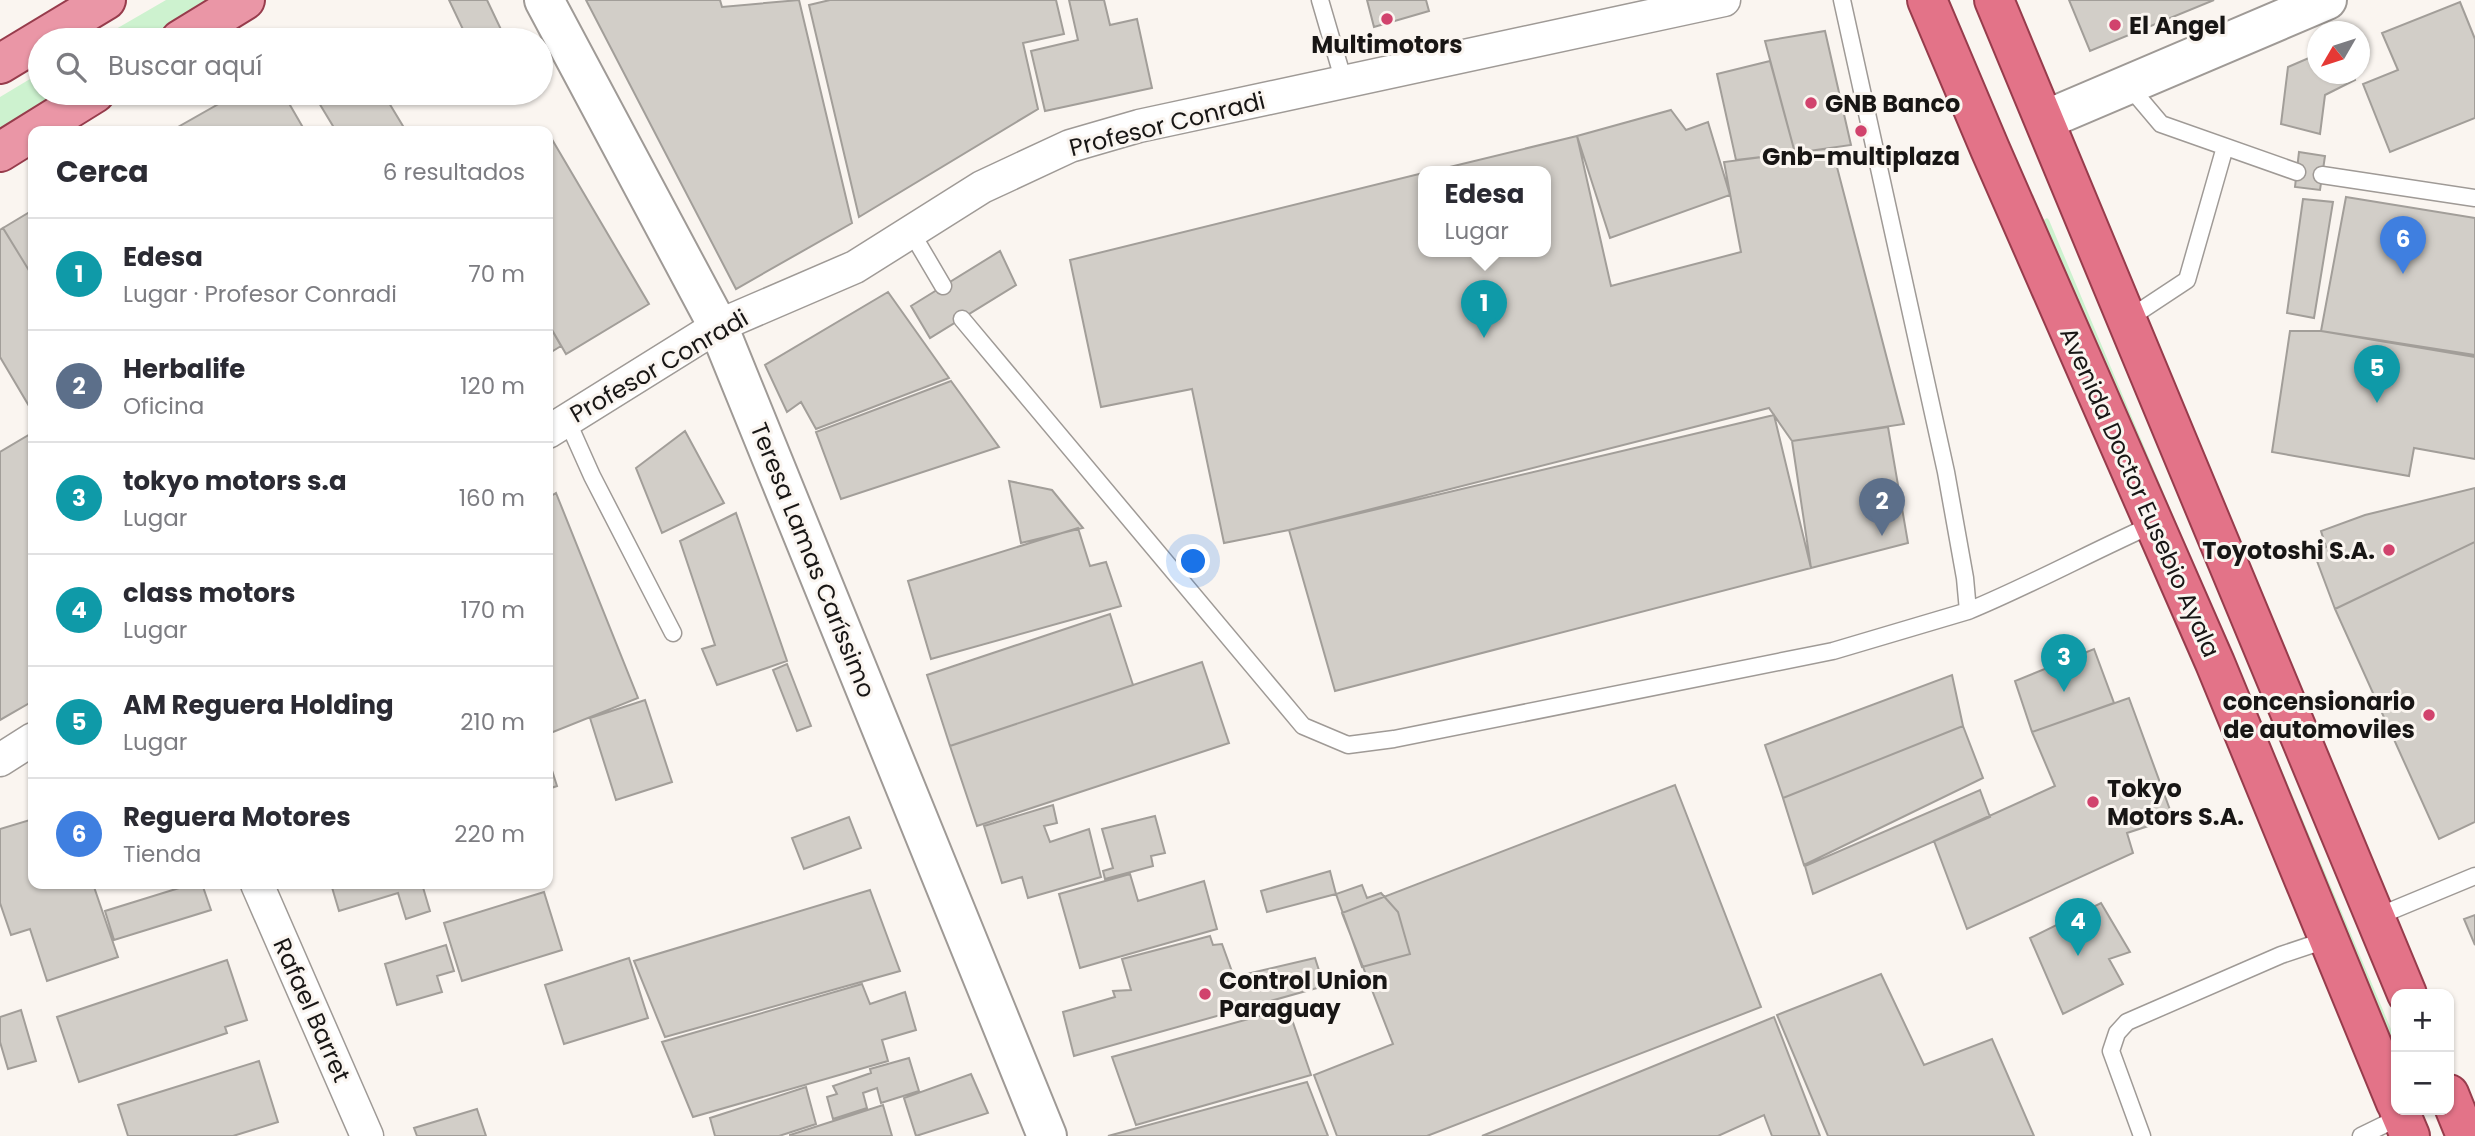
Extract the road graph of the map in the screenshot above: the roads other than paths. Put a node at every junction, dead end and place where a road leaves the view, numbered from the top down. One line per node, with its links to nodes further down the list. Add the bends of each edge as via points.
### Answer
1 (106, 0): 11 (main road)
2 (245, 0): 12 (main road)
3 (544, 0): 31 (street, Teresa Lamas Caríssimo)
4 (1320, 0): 15 (lane)
5 (1724, 0): 15 (street, Profesor Conradi)
6 (1842, 0): 34 (lane, via 1946,472)
7 (1927, 0): 33 (highway, Avenida Doctor Eusebio Ayala)
8 (1968, 0): 25 (highway, via 2042,173)
9 (1994, 0): 18 (highway, Avenida Doctor Eusebio Ayala)
10 (2327, 0): 16 (street)
11 (60, 28)
12 (200, 28)
13 (28, 47): 14 (main road)
14 (0, 64)
15 (1344, 82): 27 (street, Profesor Conradi, via 1139,126 1070,146 982,187)
16 (2128, 85): 18 (street); 21 (lane, via 2161,124)
17 (76, 105): 19 (main road)
18 (2045, 120): 25 (highway, Avenida Doctor Eusebio Ayala)
19 (42, 126)
20 (28, 135): 22 (main road)
21 (2225, 147): 23 (lane); 30 (lane, via 2187,280)
22 (0, 152)
23 (2297, 172)
24 (2322, 175): 26 (lane)
25 (2077, 197): 30 (highway, Avenida Doctor Eusebio Ayala)
26 (2475, 198)
27 (910, 230): 28 (lane); 31 (street, Profesor Conradi, via 855,267)
28 (943, 286)
29 (962, 319): 34 (lane, via 1303,726 1348,745 1833,651)
30 (2128, 319): 40 (highway, Avenida Doctor Eusebio Ayala)
31 (718, 326): 32 (street, Profesor Conradi); 46 (street, Teresa Lamas Caríssimo)
32 (558, 426): 35 (lane, via 592,476)
33 (2154, 524): 34 (lane); 41 (highway, Avenida Doctor Eusebio Ayala)
34 (1968, 611)
35 (673, 633)
36 (28, 742): 37 (street)
37 (0, 760)
38 (2475, 876): 40 (lane)
39 (259, 889): 45 (street, Rafael Barret)
40 (2376, 918): 42 (highway, Avenida Doctor Eusebio Ayala)
41 (2329, 939): 44 (highway, Avenida Doctor Eusebio Ayala); 47 (lane, via 2127,1022 2111,1051)
42 (2405, 989)
43 (2454, 1106): 49 (highway)
44 (2402, 1116): 48 (lane)
45 (367, 1136)
46 (1047, 1136)
47 (2141, 1136)
48 (2361, 1136)
49 (2466, 1136)

